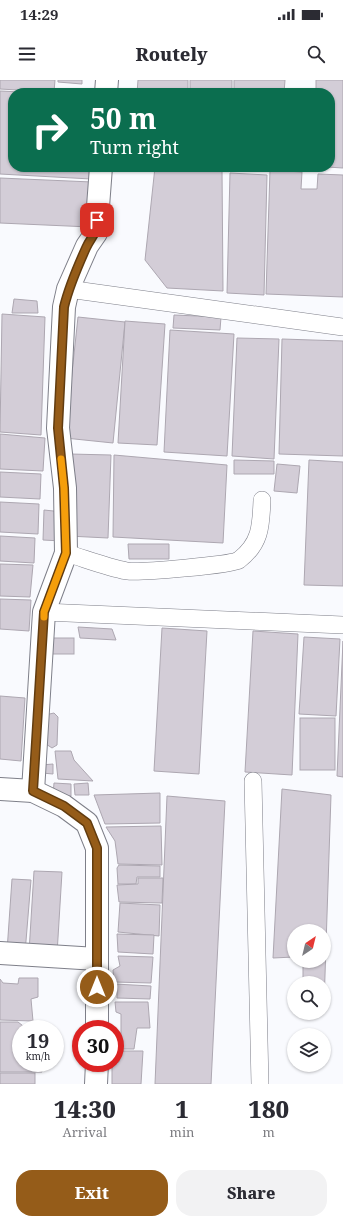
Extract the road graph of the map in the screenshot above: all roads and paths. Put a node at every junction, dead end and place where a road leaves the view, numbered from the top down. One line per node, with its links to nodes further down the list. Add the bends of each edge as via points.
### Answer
1 (101, 172): 2 (street, via 96,233 87,246)
2 (68, 289): 3 (lane); 5 (street, via 64,307 58,428 64,488)
3 (343, 327)
4 (262, 500): 5 (lane, via 261,530 238,560 214,566 128,571)
5 (66, 553): 6 (street)
6 (44, 612): 7 (lane); 10 (street)
7 (343, 625)
8 (253, 781): 16 (lane)
9 (0, 789): 10 (street)
10 (33, 791): 12 (street, via 64,806 87,823 97,848)
11 (0, 953): 12 (street)
12 (97, 958): 13 (street)
13 (97, 1020)
14 (97, 1072): 15 (street)
15 (96, 1084)
16 (260, 1084)

